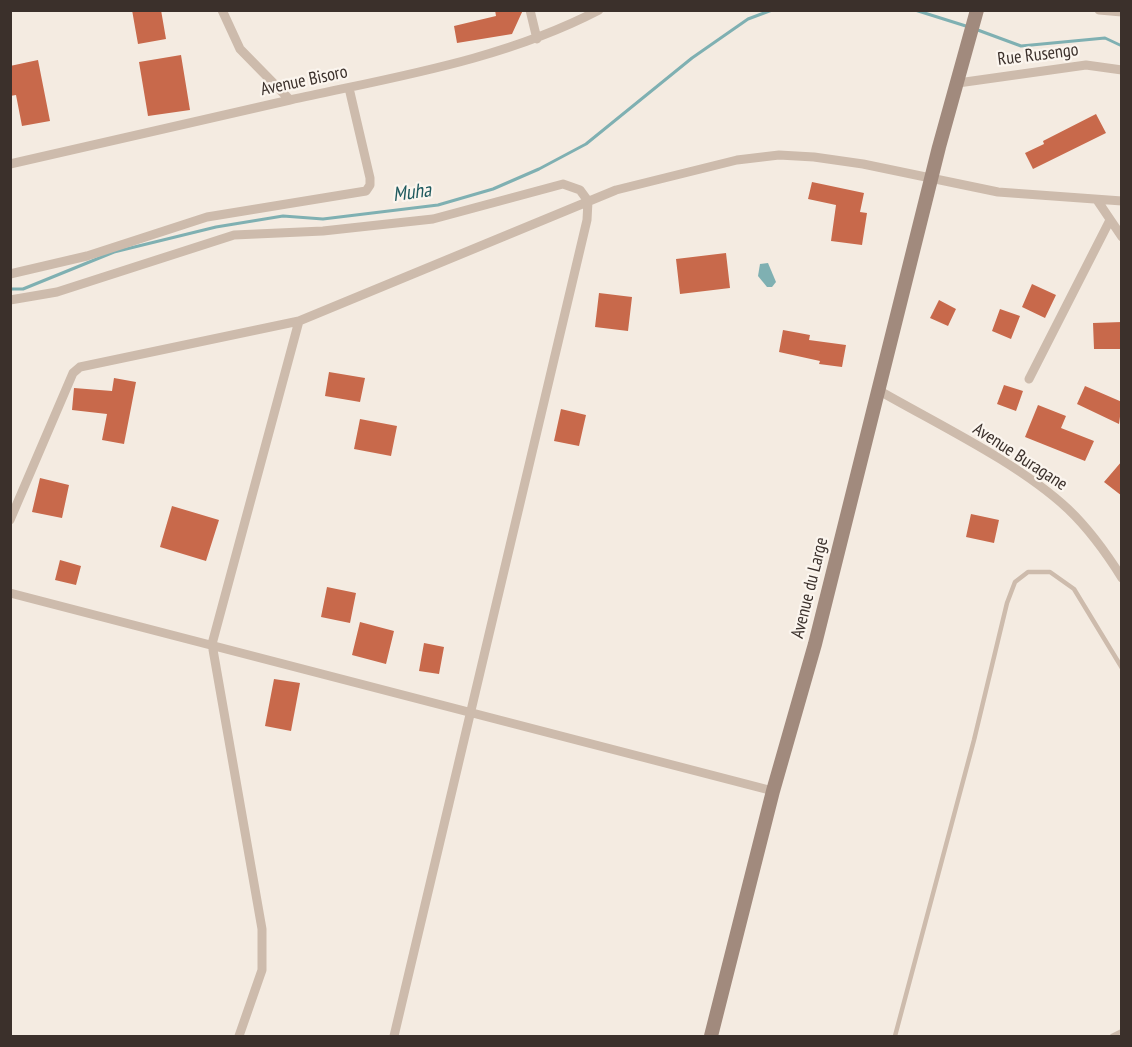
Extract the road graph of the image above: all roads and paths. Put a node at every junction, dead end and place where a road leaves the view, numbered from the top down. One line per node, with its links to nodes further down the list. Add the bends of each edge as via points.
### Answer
1 (222, 10): 12 (street, via 240,49)
2 (530, 10): 7 (street)
3 (598, 10): 7 (street, Avenue Bisoro)
4 (1099, 10): 5 (street)
5 (1122, 12)
6 (971, 13): 8 (main road, Avenue du Large)
7 (537, 39): 11 (street, Avenue Bisoro)
8 (964, 43): 10 (main road, Avenue du Large); 13 (main road, Avenue du Large, via 944,105)
9 (1122, 70): 10 (street, Rue Rusengo, via 1086,65)
10 (958, 83): 13 (main road, Avenue du Large)
11 (349, 88): 12 (street, Avenue Bisoro); 21 (street, via 370,178 366,191 207,217 87,256)
12 (290, 100): 14 (street, Avenue Bisoro)
13 (939, 147): 15 (main road, Avenue du Large)
14 (10, 164)
15 (932, 180): 16 (street, via 998,192); 17 (street, via 863,164 779,155 737,160 645,181); 25 (main road, Avenue du Large)
16 (1097, 200): 18 (street); 19 (street)
17 (588, 201): 22 (street, via 580,190 563,184 433,219 323,231 234,235 57,292); 23 (street); 31 (street, via 587,220)
18 (1122, 201)
19 (1110, 220): 20 (street); 24 (street)
20 (1122, 237)
21 (10, 274)
22 (10, 300)
23 (299, 321): 26 (street, via 77,368); 29 (street)
24 (1029, 380)
25 (878, 390): 27 (street, Avenue Buragane, via 1019,471 1069,509); 32 (main road, Avenue du Large, via 815,644)
26 (10, 520)
27 (1122, 578)
28 (10, 593): 29 (street)
29 (212, 644): 31 (street); 34 (street, via 262,929 262,970)
30 (1122, 668): 37 (lane, via 1074,589 1050,572 1028,572 1015,582)
31 (471, 712): 32 (street); 35 (street)
32 (773, 791): 36 (main road, Avenue du Large)
33 (1122, 1031): 38 (lane)
34 (239, 1036)
35 (394, 1036)
36 (711, 1036)
37 (895, 1036)
38 (1112, 1036)

